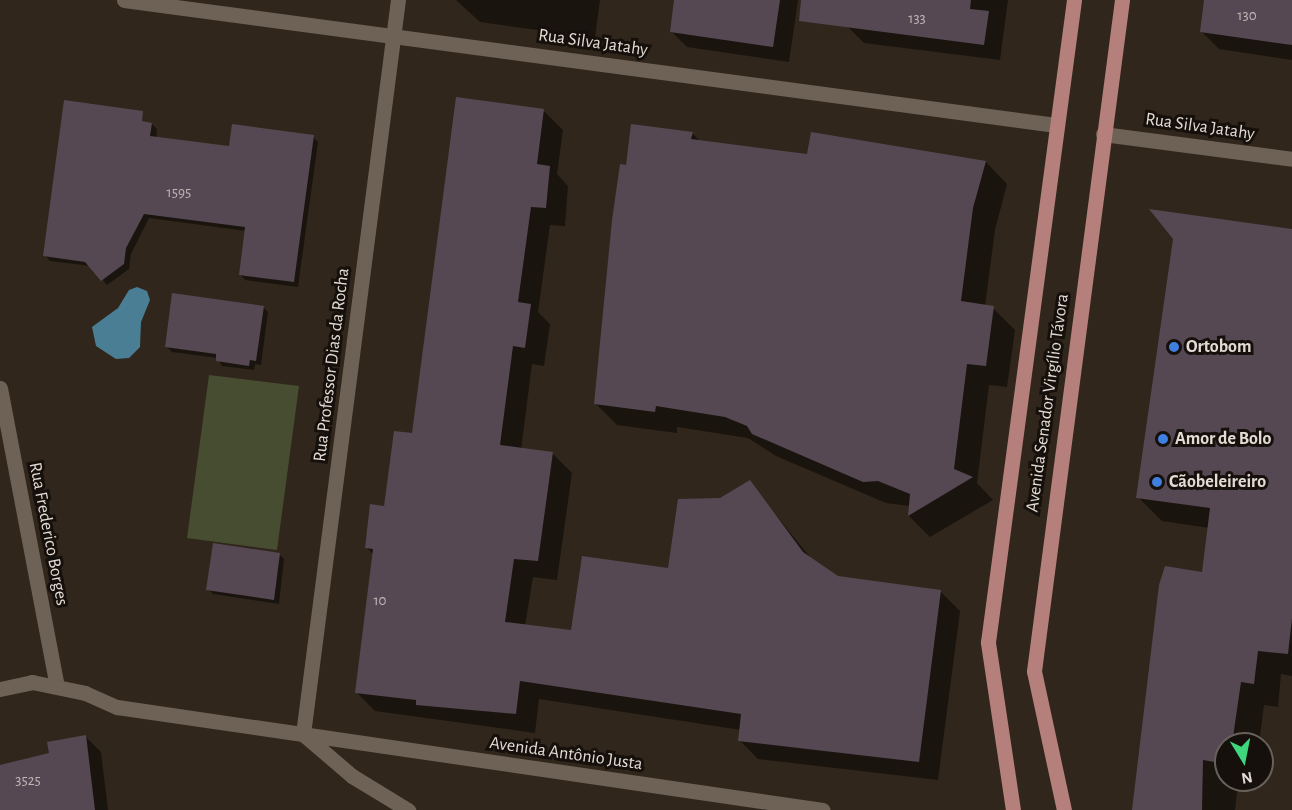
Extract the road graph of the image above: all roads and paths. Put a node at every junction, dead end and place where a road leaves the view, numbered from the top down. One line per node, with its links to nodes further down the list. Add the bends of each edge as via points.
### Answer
1 (124, 0): 5 (street, Rua Silva Jatahy)
2 (398, 0): 5 (street, Rua Professor Dias da Rocha)
3 (1074, 0): 6 (main road, Avenida Senador Virgílio Távora)
4 (1122, 0): 7 (main road, Avenida Senador Virgílio Távora)
5 (393, 36): 6 (street, Rua Silva Jatahy); 12 (street, Rua Professor Dias da Rocha)
6 (1056, 124): 16 (main road, Avenida Senador Virgílio Távora, via 988,642)
7 (1103, 134): 8 (street, Rua Silva Jatahy); 17 (main road, Avenida Senador Virgílio Távora, via 1035,671)
8 (1292, 159)
9 (0, 388): 10 (street, Rua Frederico Borges)
10 (57, 686): 11 (street, Avenida Antônio Justa, via 32,682); 12 (street, Avenida Antônio Justa, via 117,707)
11 (0, 689)
12 (303, 734): 13 (street, Avenida Antônio Justa); 14 (street, via 352,776)
13 (758, 805): 15 (street, Avenida Antônio Justa)
14 (408, 810)
15 (823, 810)
16 (1013, 810)
17 (1064, 810)

